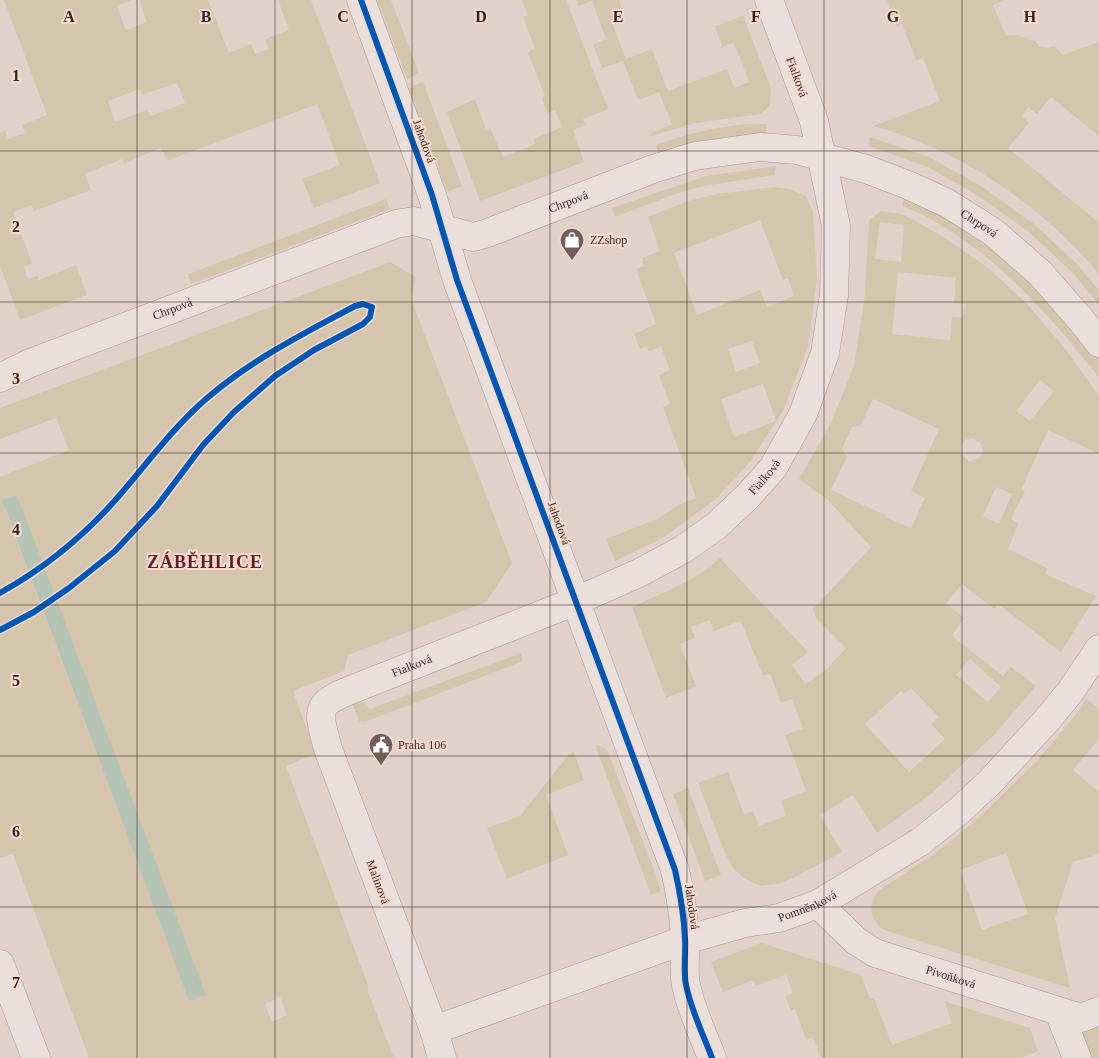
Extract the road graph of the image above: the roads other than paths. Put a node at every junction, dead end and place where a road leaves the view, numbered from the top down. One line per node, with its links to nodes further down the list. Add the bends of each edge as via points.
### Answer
1 (361, 0): 4 (street, Jahodová)
2 (769, 0): 3 (street, Fialková, via 814,121)
3 (822, 156): 4 (street, Chrpová, via 760,147 695,156 485,234 473,237); 5 (street, Chrpová, via 908,185 947,203 993,232 1040,273); 7 (street, Fialková, via 836,226 834,295 825,353 802,414 773,468 716,526 682,550)
4 (443, 230): 6 (street, Chrpová, via 414,221 396,224 51,355); 7 (street, Jahodová, via 457,280)
5 (1099, 343)
6 (0, 378)
7 (576, 601): 9 (street, Fialková, via 353,688); 11 (street, Jahodová, via 675,870)
8 (1099, 649): 10 (street, Pomněnková, via 1070,692 1036,732 960,810 920,842)
9 (324, 704): 15 (street, Malinová, via 320,717 328,749)
10 (818, 904): 11 (street, Pomněnková, via 779,918); 14 (street, Pivoňková, via 856,942 875,953)
11 (685, 940): 15 (street, Pomněnková); 18 (street, Jahodová, via 686,984)
12 (0, 964): 16 (street)
13 (1099, 1011): 14 (street, Pivoňková, via 1081,1018)
14 (1059, 1012): 19 (street)
15 (434, 1030): 17 (street, Malinová)
16 (36, 1058)
17 (442, 1058)
18 (712, 1058)
19 (1077, 1058)

